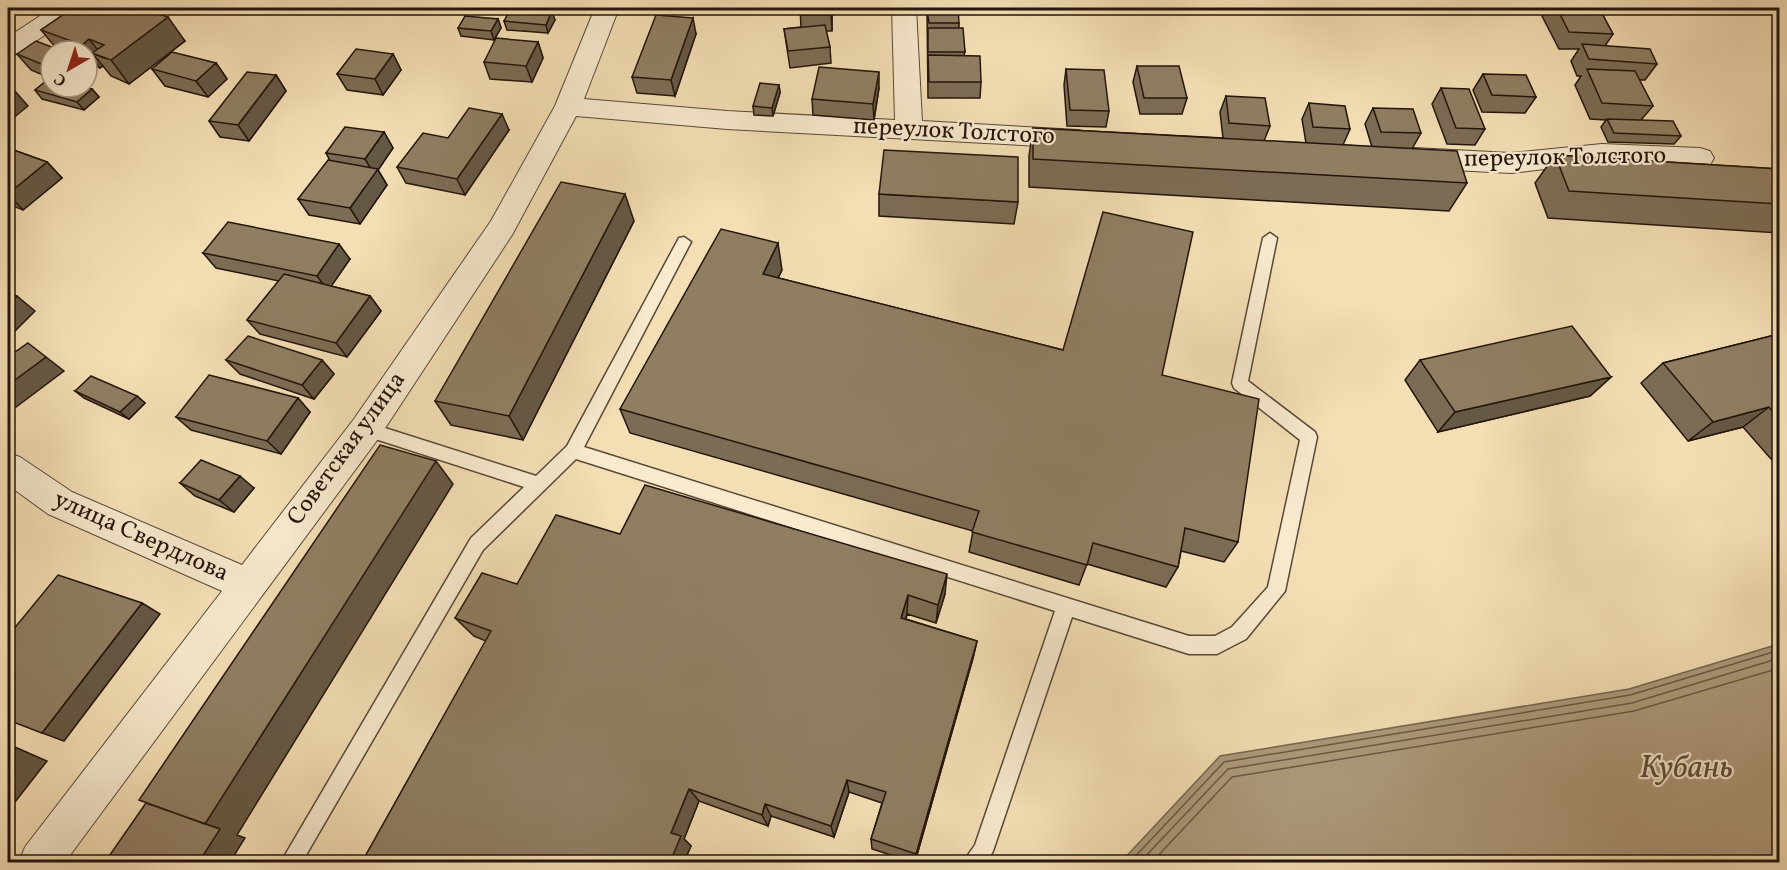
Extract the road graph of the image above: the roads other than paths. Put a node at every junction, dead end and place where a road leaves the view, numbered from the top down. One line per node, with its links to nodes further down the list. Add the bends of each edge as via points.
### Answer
1 (68, 8): 4 (street)
2 (608, 8): 5 (street, Советская улица)
3 (904, 8): 6 (street)
4 (8, 48)
5 (568, 106): 6 (street, переулок Толстого); 12 (street, Советская улица, via 502,228)
6 (909, 130): 7 (street, переулок Толстого)
7 (1098, 140)
8 (1393, 157): 9 (street, переулок Толстого, via 1511,163 1602,153)
9 (1700, 158)
10 (1270, 238): 17 (lane, via 1240,383 1309,437 1276,591 1239,633 1217,645 1189,645)
11 (684, 242): 13 (lane)
12 (366, 429): 15 (lane); 16 (street, Советская улица)
13 (573, 451): 15 (lane); 17 (lane)
14 (8, 467): 16 (street, улица Свердлова, via 60,503)
15 (538, 484): 19 (lane, via 477,544)
16 (246, 584): 18 (street, Советская улица)
17 (1066, 606): 20 (lane, via 983,851)
18 (40, 862)
19 (291, 862)
20 (973, 862)

